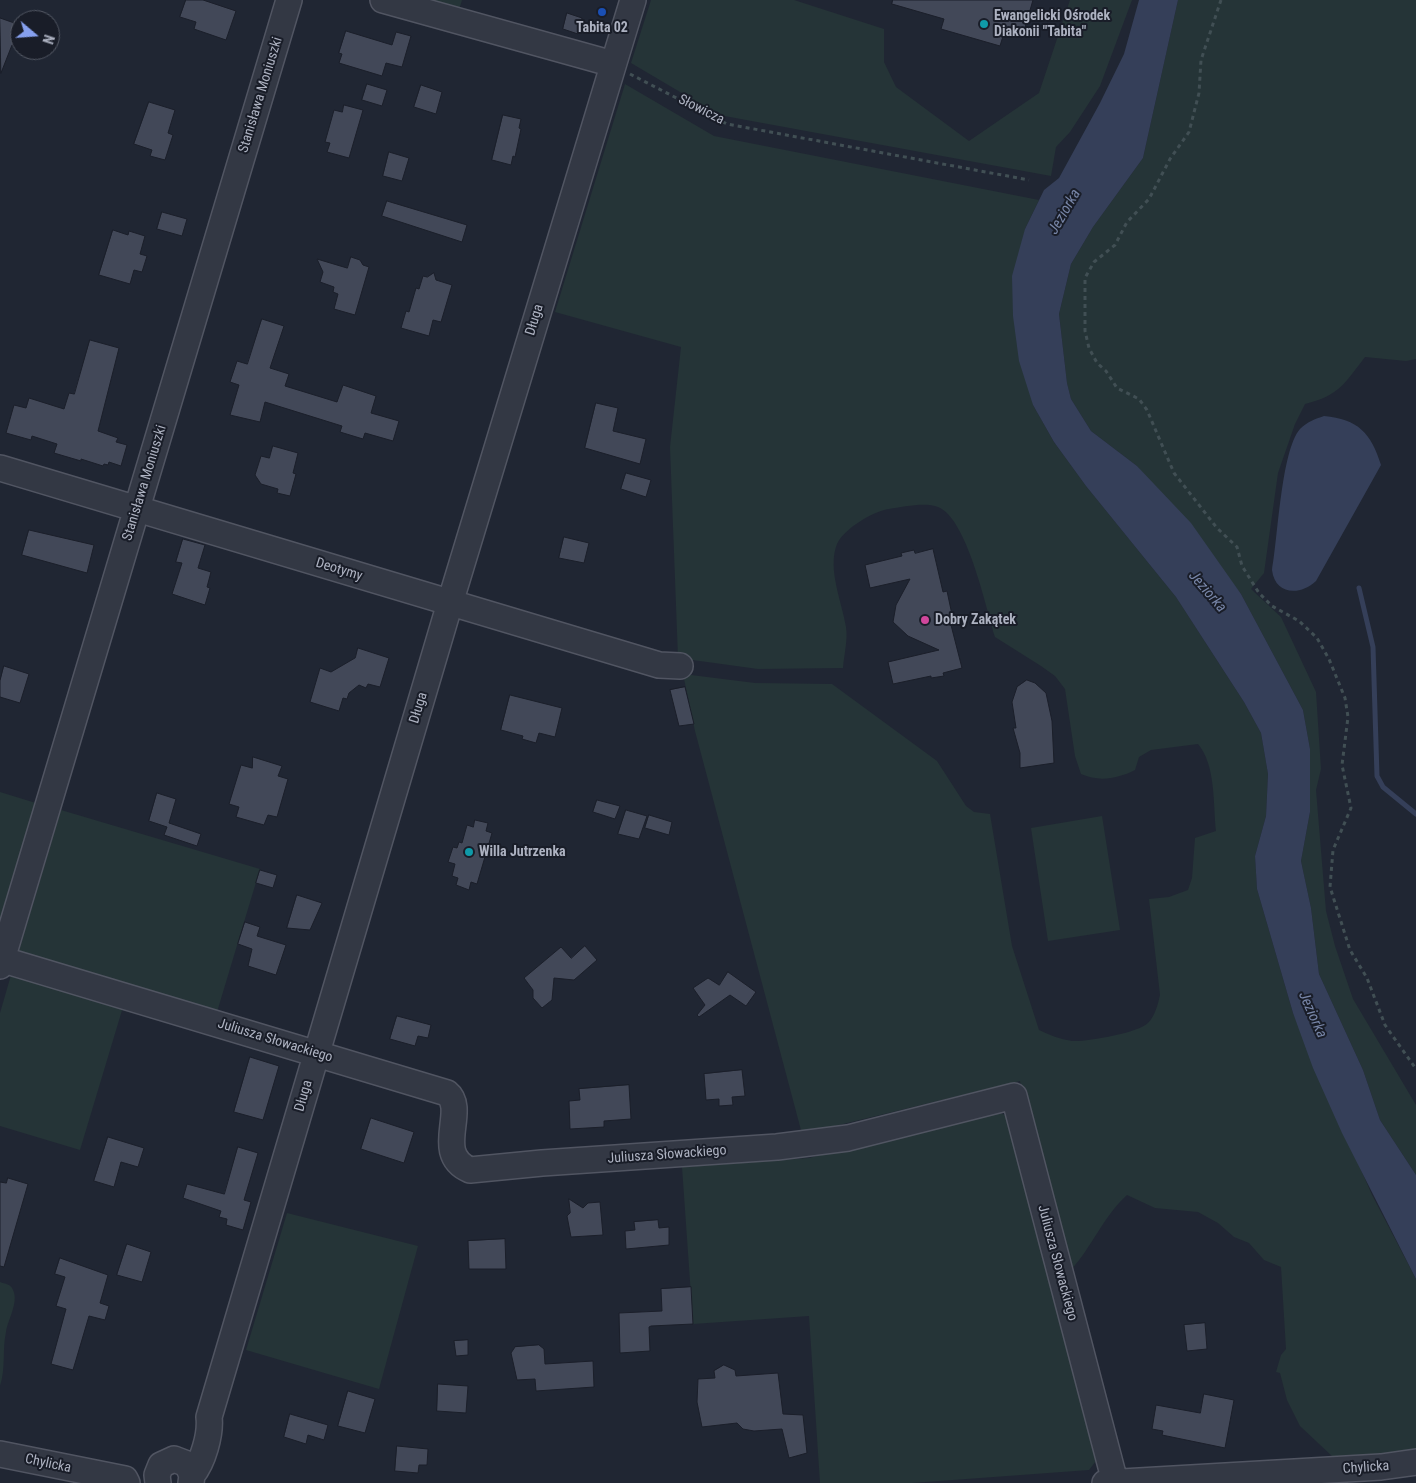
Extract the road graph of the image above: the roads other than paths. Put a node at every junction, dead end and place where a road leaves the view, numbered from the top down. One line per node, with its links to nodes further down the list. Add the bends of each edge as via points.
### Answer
1 (289, 0): 6 (street, Stanisława Moniuszki)
2 (383, 0): 4 (street)
3 (632, 0): 4 (street, Długa)
4 (612, 64): 7 (street, Długa)
5 (0, 468): 6 (street, Deotymy)
6 (136, 510): 7 (street, Deotymy); 9 (street, Stanisława Moniuszki)
7 (450, 603): 8 (street, Deotymy, via 659,665); 10 (street, Długa)
8 (680, 666)
9 (1, 961): 10 (street, Juliusza Słowackiego)
10 (316, 1053): 13 (street, Długa, via 209,1417 202,1423); 15 (street, Juliusza Słowackiego, via 452,1096 452,1144 460,1165 470,1170 542,1162 778,1148 848,1138 1014,1096)
11 (0, 1454): 14 (street, Chylicka)
12 (1416, 1462): 15 (street, Chylicka, via 1381,1467)
13 (175, 1474): 14 (street, Chylicka, via 132,1474)
14 (126, 1481)
15 (1115, 1482): 16 (street, Chylicka)
16 (1105, 1483)

